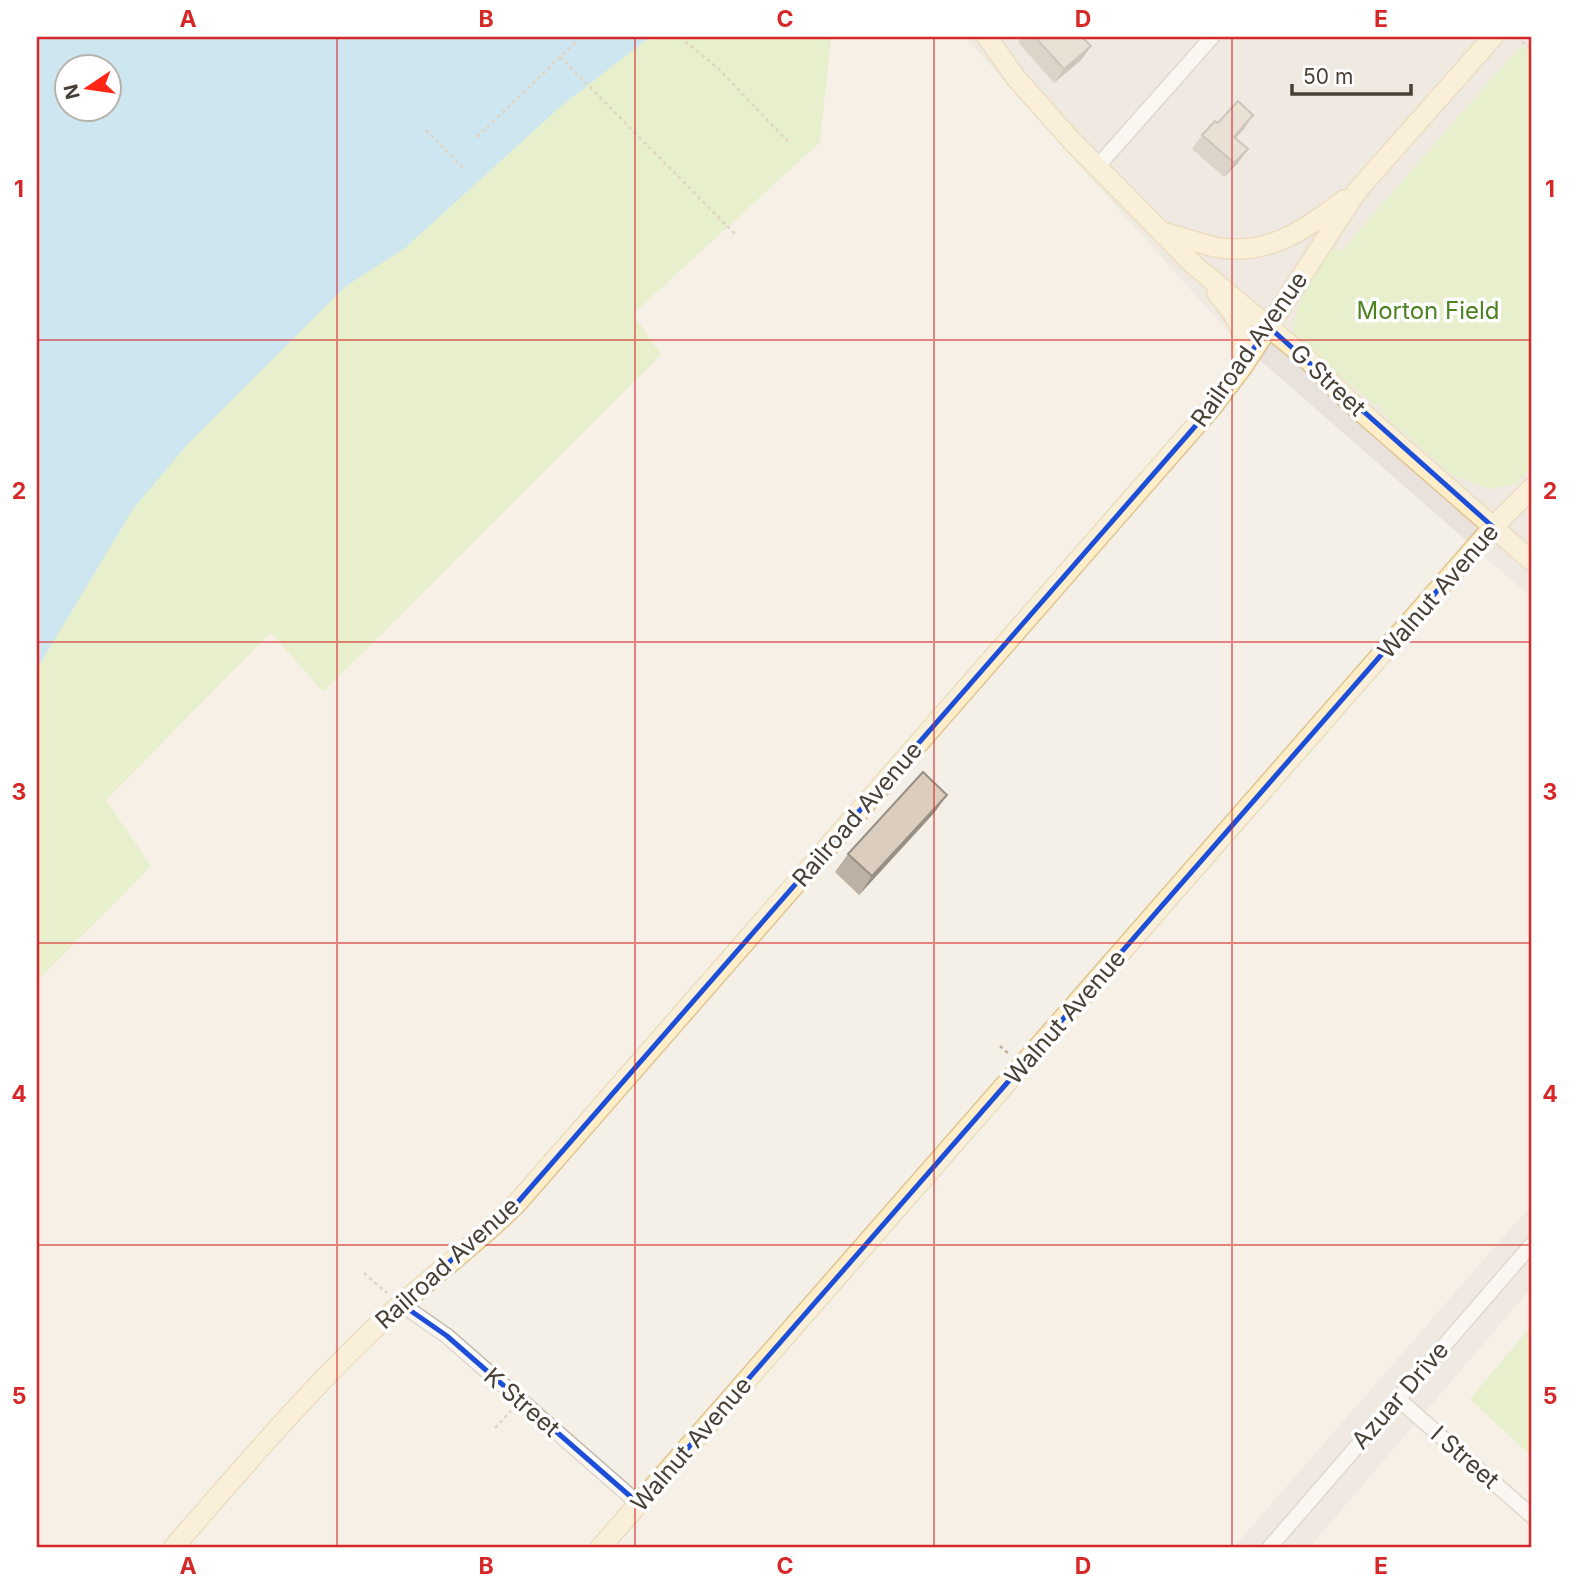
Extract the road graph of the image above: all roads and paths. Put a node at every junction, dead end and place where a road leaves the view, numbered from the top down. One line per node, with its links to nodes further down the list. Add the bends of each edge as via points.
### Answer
1 (581, 37): 8 (path)
2 (680, 37): 11 (path, via 719,69)
3 (976, 37): 12 (main road, G Street)
4 (1212, 37): 12 (street)
5 (1493, 37): 14 (main road, Railroad Avenue)
6 (1517, 37): 7 (path)
7 (1532, 50)
8 (560, 57): 10 (path); 16 (path)
9 (426, 130): 13 (path)
10 (477, 137)
11 (789, 143)
12 (1097, 167): 15 (main road, G Street)
13 (464, 169)
14 (1357, 191): 15 (main road, via 1303,230 1249,249 1215,247); 18 (main road, Railroad Avenue)
15 (1160, 231): 17 (main road, G Street)
16 (735, 234)
17 (1194, 265): 18 (main road, G Street); 19 (main road, via 1240,323)
18 (1269, 327): 19 (main road, Railroad Avenue); 21 (main road, G Street)
19 (1243, 366): 25 (main road, Railroad Avenue, via 517,1202)
20 (1532, 488): 21 (main road, Walnut Avenue)
21 (1493, 527): 22 (main road, G Street); 29 (main road, Walnut Avenue)
22 (1532, 561)
23 (1532, 1244): 26 (street, Azuar Drive)
24 (363, 1273): 25 (path)
25 (401, 1304): 27 (street, K Street, via 447,1336); 31 (main road, Railroad Avenue, via 316,1387)
26 (1397, 1398): 30 (street, I Street); 33 (street, Azuar Drive)
27 (521, 1401): 28 (path); 29 (street, K Street)
28 (495, 1428)
29 (646, 1509): 32 (main road, Walnut Avenue)
30 (1532, 1516)
31 (173, 1548)
32 (600, 1548)
33 (1269, 1548)

